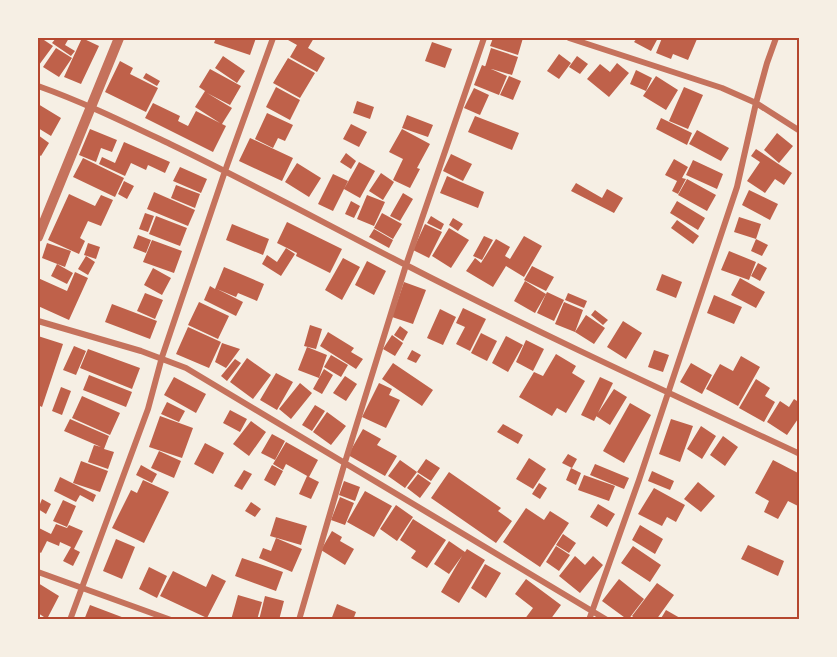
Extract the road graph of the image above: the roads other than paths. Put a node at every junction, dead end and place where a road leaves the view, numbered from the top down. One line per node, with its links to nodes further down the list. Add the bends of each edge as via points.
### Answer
1 (119, 38): 8 (street)
2 (273, 38): 10 (street)
3 (484, 38): 12 (street)
4 (569, 38): 7 (street, via 691,77)
5 (776, 38): 7 (street)
6 (38, 86): 8 (street)
7 (756, 103): 9 (street); 15 (street, via 737,187)
8 (90, 106): 10 (street); 11 (street)
9 (800, 131)
10 (225, 171): 12 (street); 14 (street)
11 (38, 237)
12 (406, 265): 15 (street); 17 (street)
13 (38, 321): 14 (street)
14 (162, 357): 17 (street, via 212,382); 19 (street, via 148,409)
15 (667, 392): 16 (street); 20 (street)
16 (800, 454)
17 (345, 462): 20 (street); 23 (street)
18 (38, 572): 19 (street)
19 (81, 589): 21 (street); 22 (street)
20 (592, 610): 24 (street); 25 (street)
21 (70, 620)
22 (171, 620)
23 (299, 620)
24 (589, 620)
25 (607, 620)

